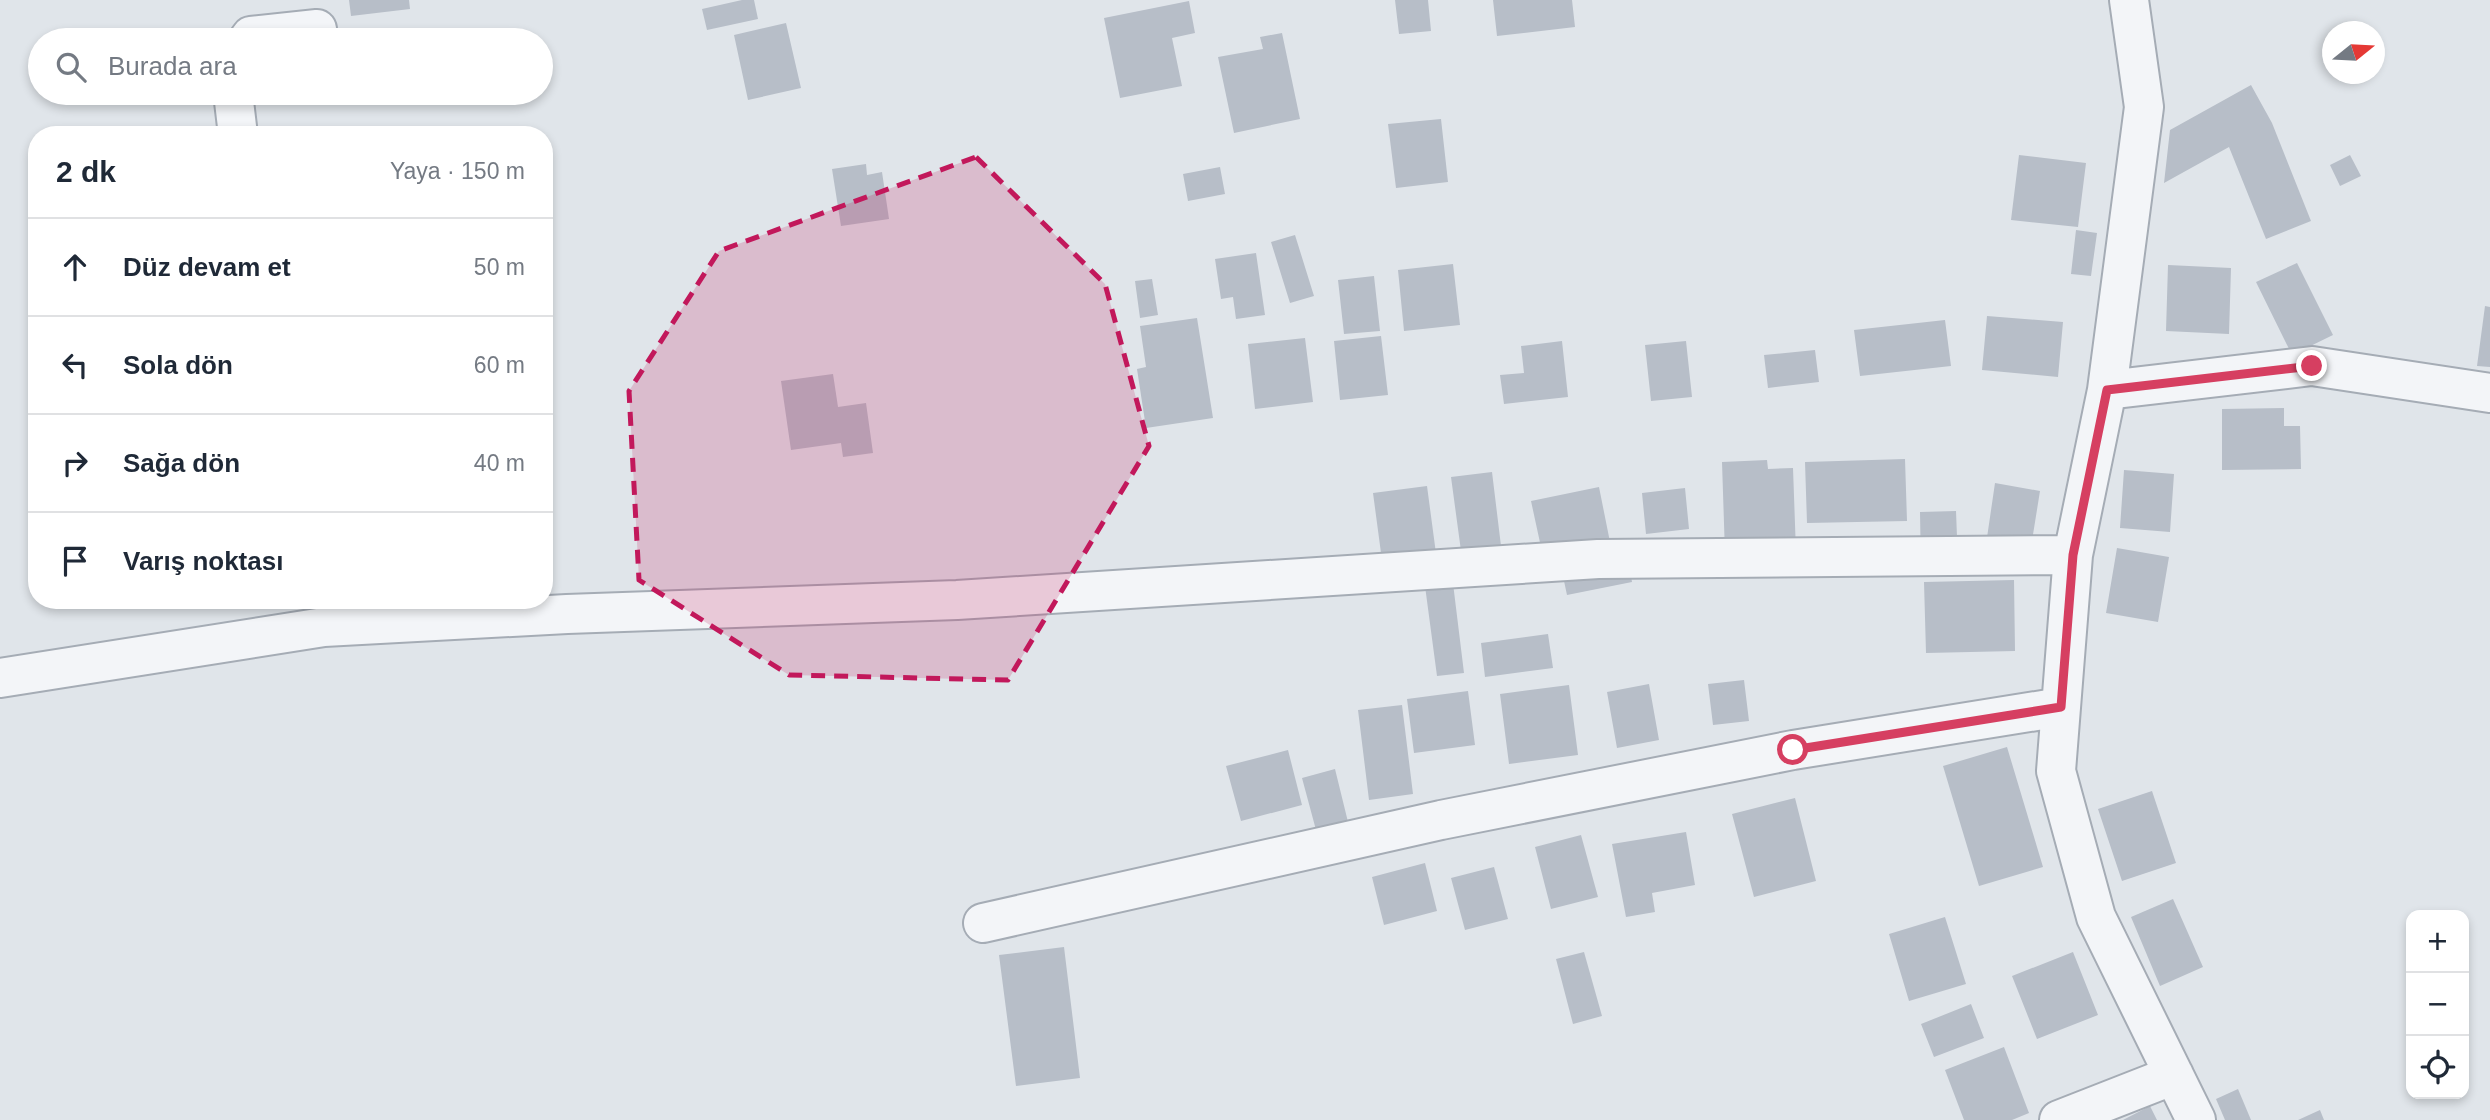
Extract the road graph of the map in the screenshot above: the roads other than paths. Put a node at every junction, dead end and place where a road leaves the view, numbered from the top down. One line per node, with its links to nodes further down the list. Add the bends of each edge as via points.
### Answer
1 (2129, 0): 4 (street, via 2144,107)
2 (234, 105): 3 (street)
3 (237, 126)
4 (2107, 390): 5 (street, via 2312,366); 6 (street)
5 (2490, 393)
6 (2073, 555): 7 (street, via 1598,559 957,600 567,614); 9 (street)
7 (322, 614): 8 (street)
8 (0, 678)
9 (2061, 707): 10 (street, via 1793,750 1455,817); 11 (street, via 2056,771 2096,917)
10 (983, 923)
11 (2174, 1075): 12 (street); 13 (street)
12 (2059, 1120)
13 (2196, 1120)

